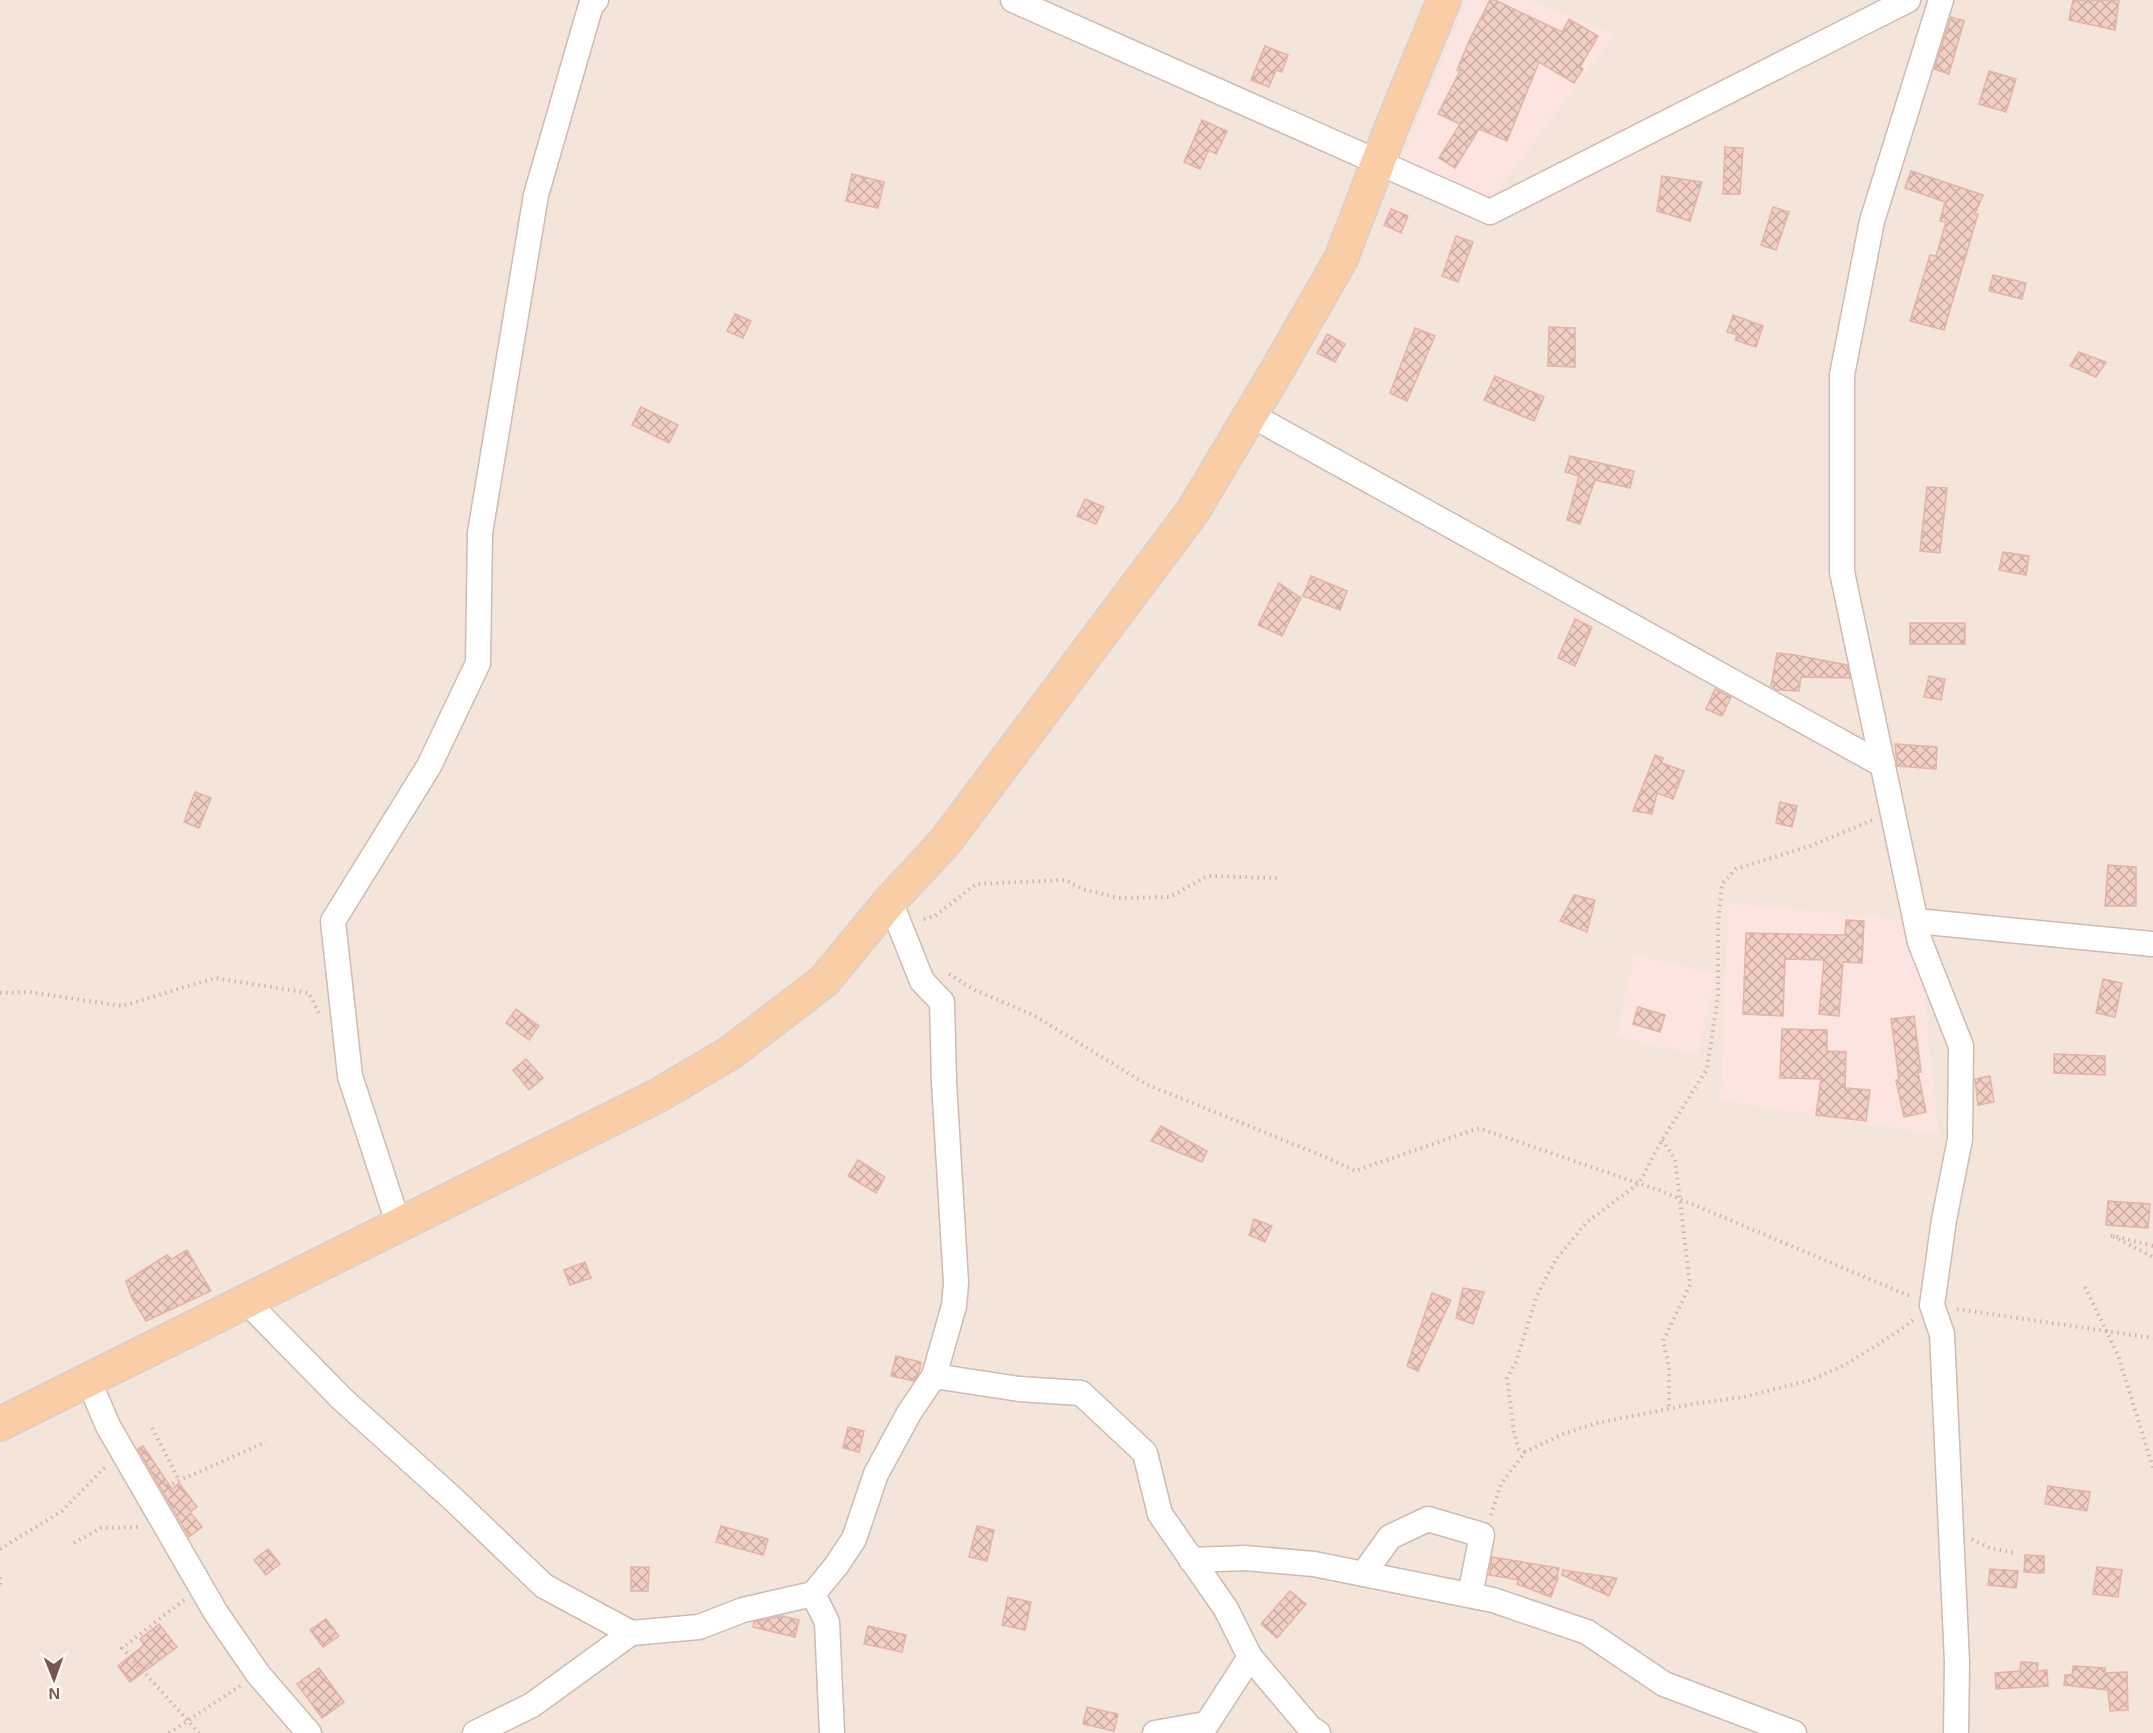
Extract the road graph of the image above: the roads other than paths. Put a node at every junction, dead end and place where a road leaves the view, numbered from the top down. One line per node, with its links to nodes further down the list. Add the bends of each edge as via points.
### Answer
1 (596, 0): 12 (street, via 591,6 536,195 480,533 478,663 429,766 333,921 350,1076)
2 (1013, 0): 6 (street)
3 (1444, 0): 6 (main road)
4 (1908, 0): 6 (street, via 1490,213)
5 (1941, 0): 8 (street, via 1872,221 1842,375 1842,572)
6 (1378, 163): 7 (main road, via 1341,259)
7 (1251, 415): 8 (street); 9 (main road, via 1193,511 945,842)
8 (1883, 765): 10 (street)
9 (890, 901): 12 (main road, via 824,981 729,1053 657,1096); 14 (street, via 922,981 942,1002 956,1283 954,1306)
10 (1916, 921): 11 (street); 30 (street, via 1920,942 1961,1046 1960,1138 1932,1305 1942,1334 1957,1662)
11 (2153, 944)
12 (399, 1226): 13 (main road)
13 (246, 1301): 15 (main road); 21 (street, via 342,1399 544,1586)
14 (934, 1376): 17 (street, via 1019,1389 1082,1393 1145,1453 1160,1515); 19 (street, via 876,1474 854,1539)
15 (88, 1379): 16 (main road); 24 (street, via 121,1451 216,1613 258,1674)
16 (0, 1424)
17 (1191, 1560): 18 (street, via 1245,1558); 22 (street, via 1226,1609)
18 (1365, 1573): 20 (street); 20 (street, via 1390,1537 1428,1519 1482,1535)
19 (813, 1594): 21 (street, via 743,1610 699,1627); 26 (street, via 827,1622)
20 (1470, 1595): 29 (street, via 1587,1632 1664,1684)
21 (631, 1633): 25 (street, via 532,1705)
22 (1250, 1657): 23 (street); 28 (street)
23 (1203, 1729): 27 (street)
24 (309, 1733)
25 (475, 1733)
26 (832, 1733)
27 (1155, 1733)
28 (1318, 1733)
29 (1794, 1733)
30 (1956, 1733)

